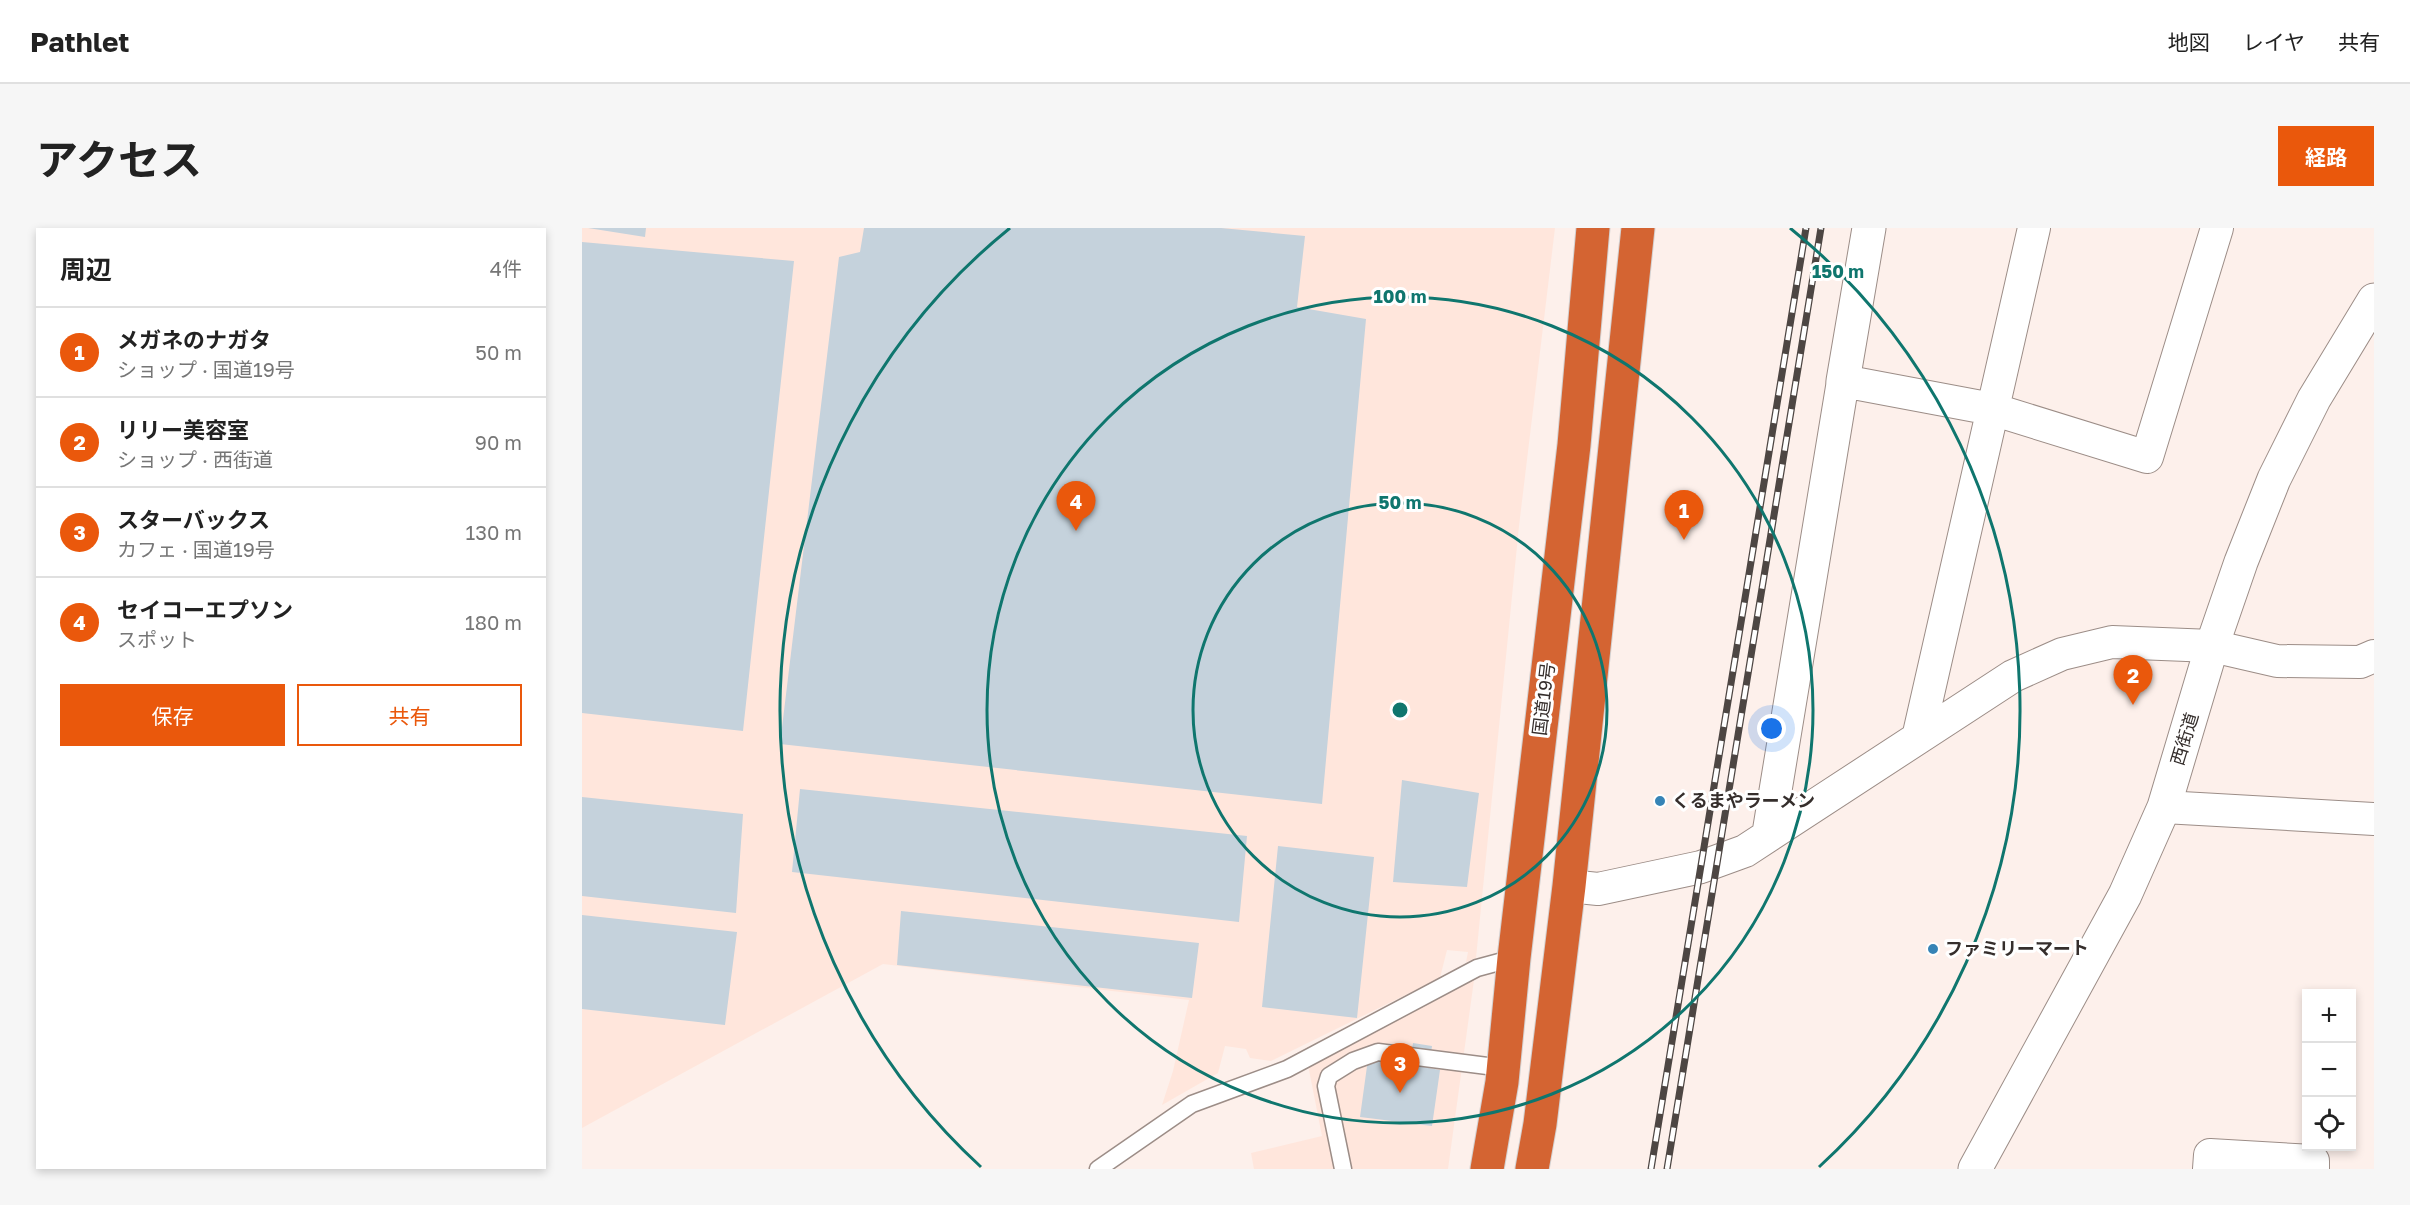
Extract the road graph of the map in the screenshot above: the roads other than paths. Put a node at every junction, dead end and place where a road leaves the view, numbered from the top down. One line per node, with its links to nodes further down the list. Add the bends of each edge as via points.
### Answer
1 (1593, 228): 16 (highway, 国道19号, via 1574,445)
2 (1638, 228): 15 (highway)
3 (1869, 228): 7 (main road)
4 (2034, 228): 8 (street)
5 (2217, 228): 8 (street, via 2147,456)
6 (2374, 300): 9 (main road, 西街道, via 2314,399 2274,479)
7 (1843, 381): 8 (street); 14 (street)
8 (1992, 409): 11 (street)
9 (2212, 646): 10 (street, via 2277,661 2360,662); 11 (street, via 2112,642 2062,654 2013,676); 12 (main road, 西街道)
10 (2374, 656)
11 (1918, 738): 14 (street)
12 (2164, 807): 13 (street); 22 (main road, 西街道, via 2126,895)
13 (2374, 819)
14 (1767, 836): 15 (street, via 1745,851 1701,867 1598,889)
15 (1569, 886): 21 (highway)
16 (1514, 958): 17 (highway, 国道19号); 18 (lane, via 1477,968 1287,1069 1192,1104)
17 (1503, 1068): 19 (lane, via 1378,1052 1329,1076 1326,1086); 20 (highway, 国道19号)
18 (1098, 1169)
19 (1343, 1169)
20 (1487, 1169)
21 (1532, 1169)
22 (1975, 1169)
23 (2210, 1169): 24 (street, via 2210,1155 2313,1161)
24 (2313, 1169)

